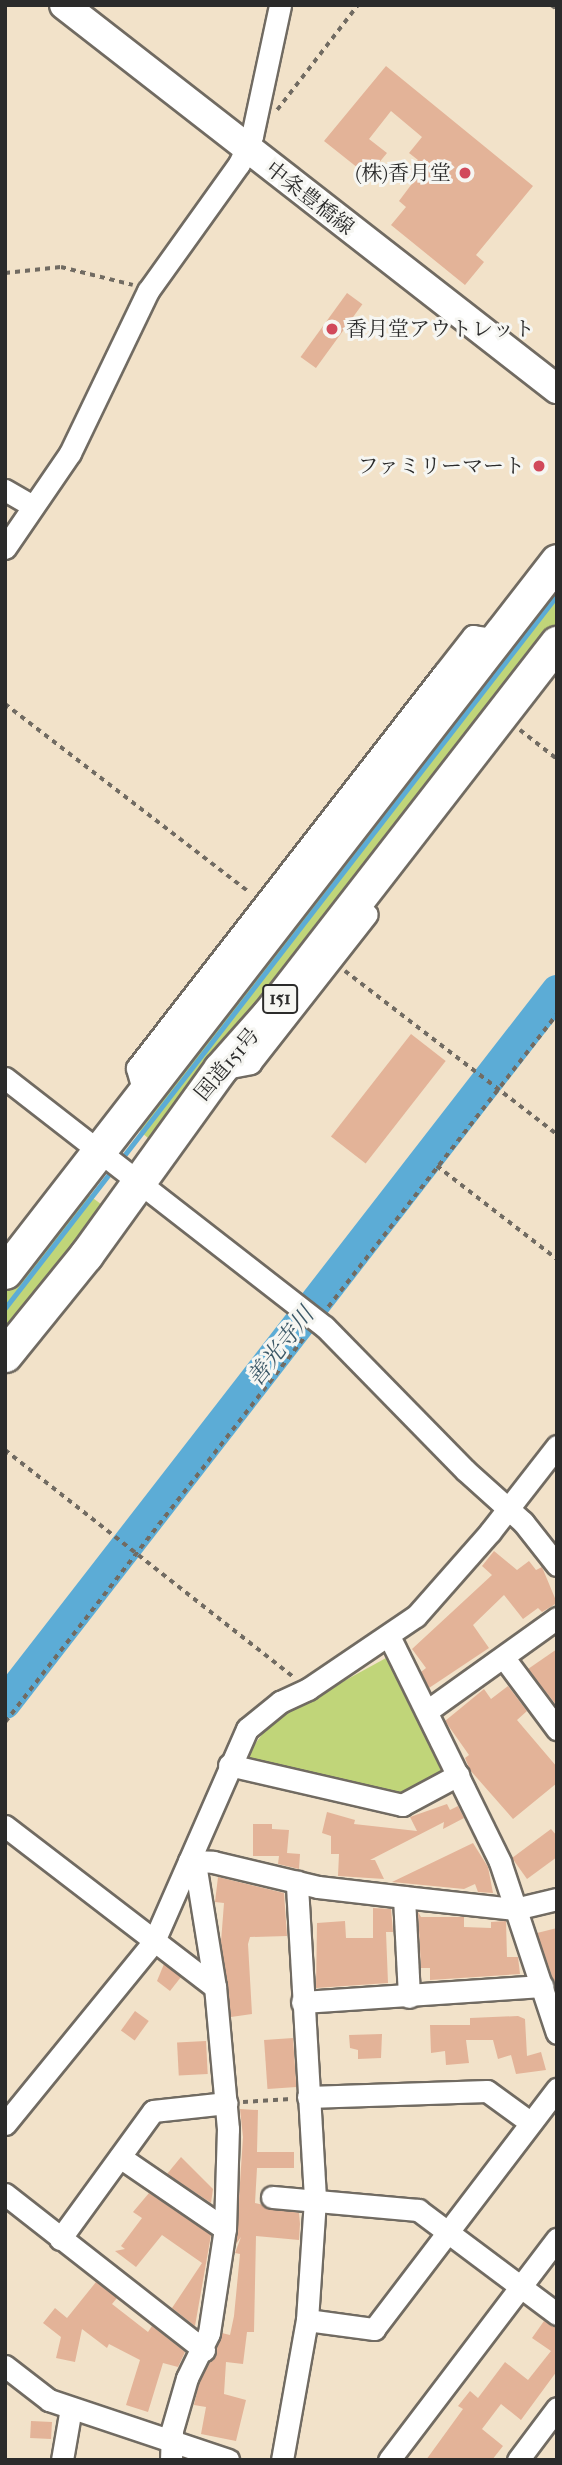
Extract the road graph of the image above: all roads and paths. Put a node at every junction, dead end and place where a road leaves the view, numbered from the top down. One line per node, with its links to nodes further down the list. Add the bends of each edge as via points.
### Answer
1 (64, 5): 6 (main road, 中条豊橋線)
2 (280, 5): 6 (street)
3 (358, 5): 6 (path)
4 (551, 5): 5 (path)
5 (557, 9)
6 (250, 140): 8 (street); 9 (main road, 中条豊橋線)
7 (5, 273): 8 (path, via 61,267)
8 (148, 291): 11 (street, via 69,453)
9 (557, 389)
10 (5, 490): 11 (street)
11 (31, 505): 12 (street)
12 (5, 548)
13 (557, 561): 14 (highway, 151)
14 (493, 639): 20 (street, via 473,636); 26 (highway, 151)
15 (557, 643): 23 (highway, 国道151号 / 151, via 268,1015)
16 (557, 665): 18 (street)
17 (5, 704): 20 (path)
18 (512, 723): 19 (path); 21 (street)
19 (557, 760)
20 (265, 906): 26 (street, via 137,1068)
21 (332, 961): 23 (street, via 250,1063); 25 (path)
22 (557, 1014): 25 (path)
23 (220, 1069): 30 (highway, 国道151号 / 151)
24 (5, 1078): 28 (street)
25 (498, 1087): 27 (path); 29 (path)
26 (143, 1088): 28 (highway, 151)
27 (557, 1134)
28 (98, 1150): 30 (street); 32 (highway, 151)
29 (437, 1166): 33 (path); 34 (path)
30 (137, 1181): 31 (highway, 国道151号 / 151); 34 (street)
31 (86, 1255): 35 (highway, 国道151号 / 151); 36 (street, via 93,1263)
32 (12, 1256)
33 (557, 1259)
34 (311, 1316): 39 (street); 40 (path)
35 (5, 1356)
36 (5, 1375)
37 (557, 1446): 39 (street)
38 (5, 1450): 40 (path)
39 (508, 1507): 41 (street); 43 (street, via 444,1586)
40 (134, 1553): 45 (path); 47 (path)
41 (557, 1565)
42 (557, 1618): 44 (street)
43 (389, 1636): 45 (street); 46 (street)
44 (504, 1658): 46 (street); 48 (street)
45 (308, 1689): 49 (street, via 247,1729)
46 (427, 1711): 50 (street)
47 (5, 1722)
48 (557, 1729)
49 (229, 1765): 50 (street, via 402,1805); 52 (street, via 204,1836)
50 (458, 1775): 56 (street, via 500,1862)
51 (5, 1826): 57 (street)
52 (189, 1861): 53 (street, via 213,1862); 57 (street); 59 (street, via 196,1871)
53 (296, 1882): 54 (street); 61 (street)
54 (404, 1898): 56 (street); 60 (street)
55 (557, 1899): 56 (street)
56 (515, 1909): 58 (street)
57 (154, 1941): 59 (street); 67 (street)
58 (542, 1986): 60 (street); 62 (street)
59 (215, 1987): 65 (street)
60 (409, 1997): 61 (street)
61 (302, 2002): 64 (street)
62 (557, 2034)
63 (557, 2089): 66 (street)
64 (308, 2097): 65 (path); 66 (street, via 487,2091); 71 (street)
65 (227, 2103): 68 (street, via 153,2111); 72 (street)
66 (531, 2123): 73 (street)
67 (5, 2124)
68 (120, 2157): 72 (street); 74 (street)
69 (5, 2194): 74 (street)
70 (272, 2197): 71 (street)
71 (316, 2199): 73 (street, via 418,2210); 78 (street)
72 (225, 2229): 79 (street)
73 (447, 2232): 76 (street); 78 (street, via 374,2329)
74 (60, 2239): 79 (street)
75 (557, 2239): 76 (street)
76 (520, 2286): 77 (street); 88 (street)
77 (557, 2314)
78 (307, 2320): 87 (street)
79 (204, 2350): 83 (street, via 187,2378)
80 (7, 2372): 81 (street)
81 (71, 2408): 83 (street); 84 (street)
82 (557, 2408): 89 (street)
83 (172, 2437): 85 (street); 86 (street)
84 (62, 2460)
85 (171, 2460)
86 (228, 2460)
87 (282, 2460)
88 (389, 2460)
89 (518, 2460)

